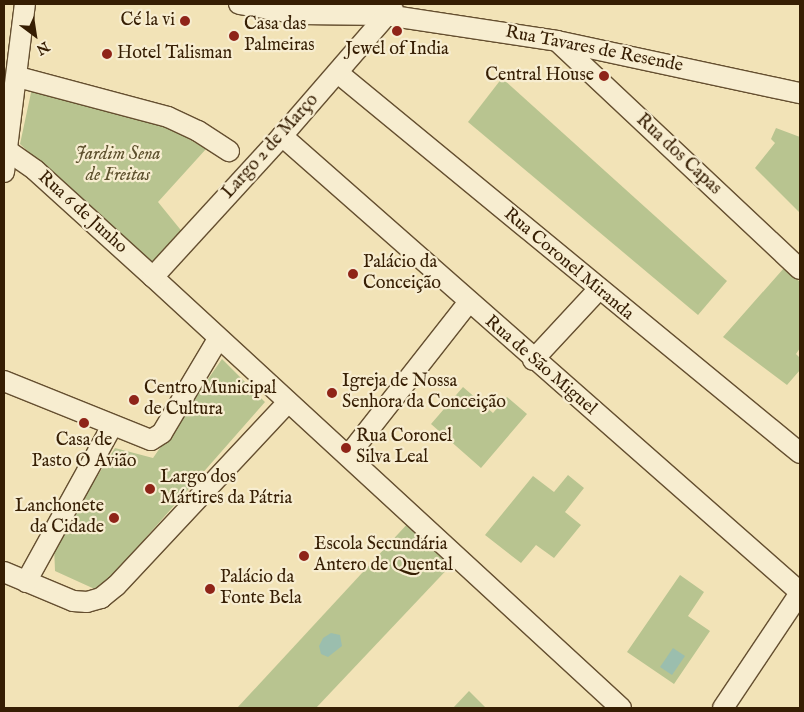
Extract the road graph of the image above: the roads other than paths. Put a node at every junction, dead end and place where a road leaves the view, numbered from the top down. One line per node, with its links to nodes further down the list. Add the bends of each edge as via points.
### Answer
1 (25, 4): 6 (street)
2 (239, 4): 3 (street, Rua Tavares de Resende, via 300,14)
3 (392, 10): 4 (street, Rua Tavares de Resende); 5 (street, Largo 2 de Março)
4 (557, 41): 7 (street, Rua Tavares de Resende); 12 (street, Rua dos Capas)
5 (338, 73): 8 (street, Largo 2 de Março); 14 (street, Rua Coronel Miranda)
6 (18, 77): 9 (street); 10 (street, via 168,117)
7 (800, 93)
8 (282, 136): 13 (street, Largo 2 de Março); 15 (street, Rua de São Miguel)
9 (8, 151): 11 (street); 13 (street, Rua 6 de Junho, via 35,170)
10 (229, 151)
11 (4, 172)
12 (800, 269)
13 (153, 277): 16 (street, Rua 6 de Junho)
14 (598, 290): 17 (street); 21 (street, Rua Coronel Miranda)
15 (468, 302): 17 (street, Rua de São Miguel); 22 (street)
16 (218, 339): 19 (street, Rua 6 de Junho); 20 (street, via 162,433 151,440)
17 (533, 360): 25 (street, Rua de São Miguel)
18 (4, 381): 20 (street)
19 (288, 402): 22 (street); 24 (street, via 116,586 101,598 74,601)
20 (112, 426): 24 (street)
21 (800, 453)
22 (348, 456): 26 (street)
23 (4, 572): 24 (street)
24 (26, 582)
25 (800, 593): 27 (street)
26 (621, 708)
27 (723, 708)

